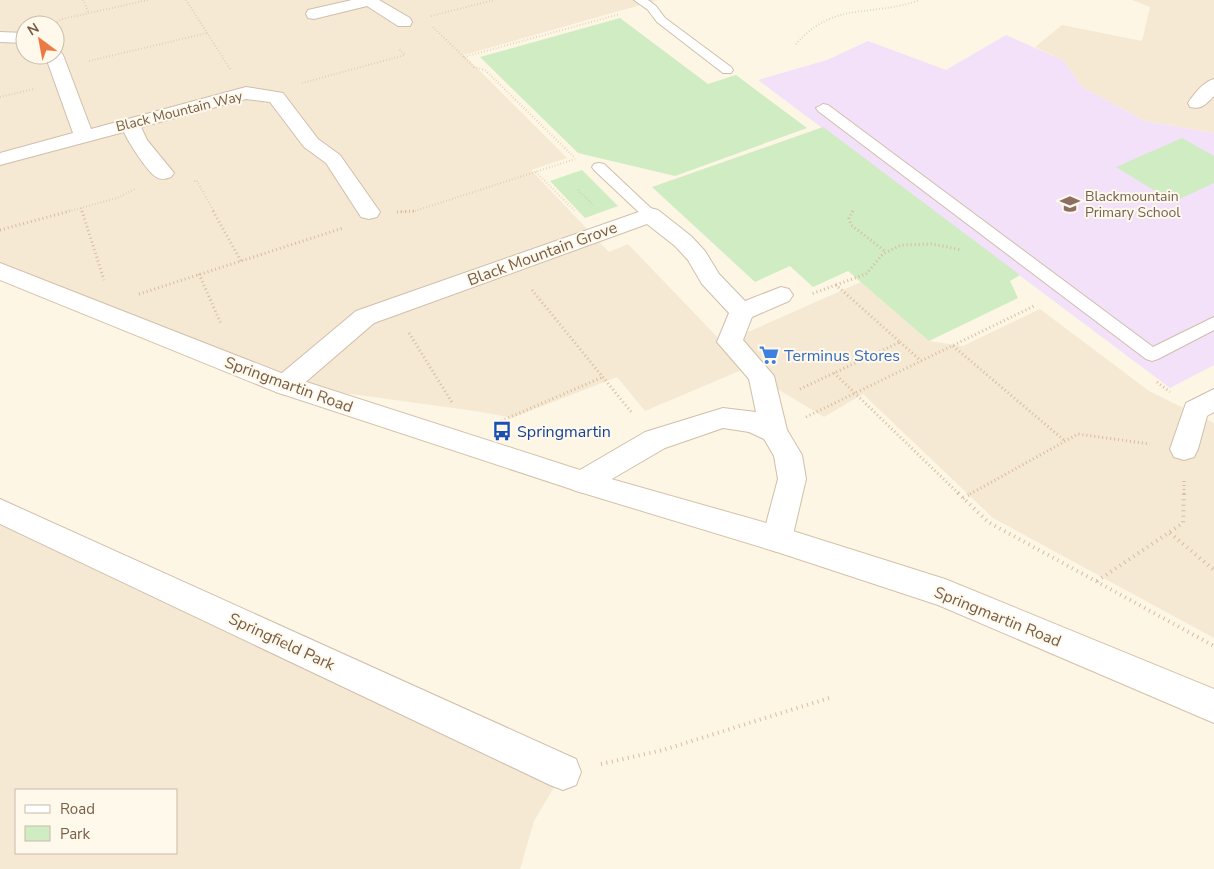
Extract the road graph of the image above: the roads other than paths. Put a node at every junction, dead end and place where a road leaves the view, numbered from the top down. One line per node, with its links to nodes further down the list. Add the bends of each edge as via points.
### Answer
1 (368, 0): 3 (street); 4 (street)
2 (640, 0): 8 (lane)
3 (314, 14)
4 (404, 22)
5 (0, 37): 6 (street)
6 (15, 38)
7 (57, 65): 13 (street)
8 (727, 70)
9 (1214, 85): 10 (street)
10 (1197, 103)
11 (822, 108): 22 (lane, via 1152,355)
12 (130, 124): 13 (street, Black Mountain Way); 16 (street, via 138,142); 17 (street, Black Mountain Way, via 246,93 276,97 311,143 333,159)
13 (84, 136): 14 (street, Black Mountain Way)
14 (0, 159)
15 (599, 167): 18 (lane)
16 (164, 173)
17 (369, 212)
18 (650, 215): 21 (street, via 683,241 710,278); 23 (street, Black Mountain Grove, via 365,317)
19 (0, 271): 23 (street, Springmartin Road)
20 (782, 295): 21 (street)
21 (742, 312): 25 (street, via 730,342 762,376)
22 (1214, 323)
23 (285, 385): 27 (street, Springmartin Road)
24 (1204, 405): 26 (street)
25 (774, 432): 27 (street, via 754,422 723,418 654,440); 29 (street, via 788,455 792,479)
26 (1184, 449)
27 (583, 482): 29 (street, Springmartin Road)
28 (0, 510): 31 (street, Springfield Park)
29 (777, 539): 30 (street, Springmartin Road, via 945,593)
30 (1214, 706)
31 (563, 772)

